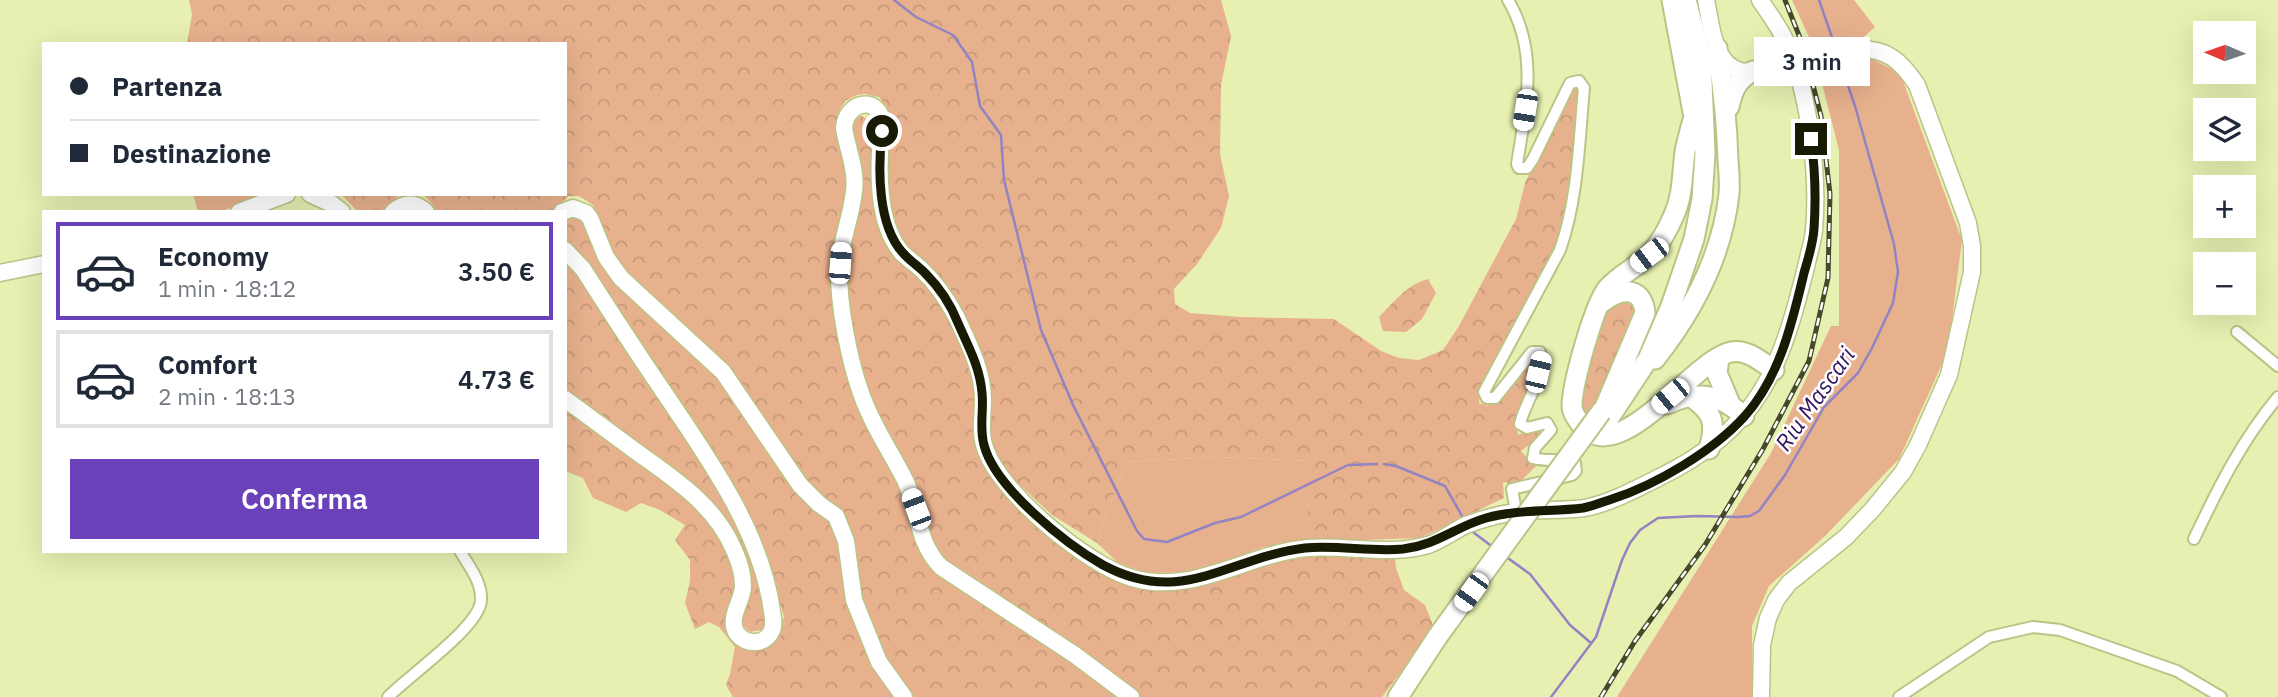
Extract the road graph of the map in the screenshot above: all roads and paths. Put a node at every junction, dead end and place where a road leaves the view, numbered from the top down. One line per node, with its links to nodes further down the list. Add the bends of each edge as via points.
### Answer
1 (1508, 0): 32 (street, via 1519,18 1527,52 1520,169 1533,159 1570,83 1577,80 1584,86 1567,230 1484,392 1487,398 1495,398 1532,352 1540,352 1535,387 1520,424 1527,428 1550,425 1533,458 1569,461 1577,468 1572,475 1512,489)
2 (1672, 0): 8 (highway)
3 (1686, 0): 30 (highway, via 1701,57 1702,199 1694,239 1648,359)
4 (1706, 0): 6 (main road)
5 (1760, 0): 24 (main road, via 1785,39 1804,95 1814,161 1814,232)
6 (1717, 48): 7 (main road, via 1731,67); 9 (highway)
7 (1753, 71): 9 (highway, via 1734,87); 41 (main road, bridge, via 1873,48 1905,68 1917,85 1968,223 1972,246 1972,272 1949,374 1918,446 1903,472 1863,519 1789,583 1776,600 1762,645)
8 (1693, 116): 20 (highway, via 1681,194 1665,233 1649,255 1614,282); 30 (highway, via 1690,200 1682,234 1661,303)
9 (1727, 122): 30 (highway, via 1729,192 1723,230 1707,277 1671,339)
10 (282, 196): 12 (main road)
11 (314, 196): 13 (main road)
12 (244, 210)
13 (340, 210)
14 (397, 210): 15 (main road, via 410,204)
15 (423, 210)
16 (567, 210): 37 (main road, via 586,213 621,278 723,372 800,485 836,516 846,541 854,600 879,662)
17 (567, 252): 27 (main road, via 583,269 706,456 752,540 774,619 765,639 750,642 736,632 742,573 733,548 708,508 685,486)
18 (42, 264): 19 (main road)
19 (0, 273)
20 (1598, 306): 28 (highway, via 1573,389 1572,410 1587,431 1600,436 1618,435); 30 (highway, via 1613,293 1630,292 1642,300 1645,313)
21 (2237, 332): 23 (street)
22 (1719, 358): 24 (highway, via 1741,352); 28 (highway); 29 (highway, via 1717,373)
23 (2278, 366)
24 (1774, 370): 29 (main road)
25 (1690, 396): 28 (highway); 29 (highway, via 1708,396); 31 (highway, via 1706,407 1712,418)
26 (2278, 397): 33 (street, via 2223,477)
27 (567, 400)
28 (1653, 410)
29 (1737, 410): 31 (main road)
30 (1607, 413): 35 (highway)
31 (1709, 449): 32 (main road, via 1617,498 1585,508)
32 (1516, 512): 38 (main road, via 1476,522 1429,545 1308,548 1272,554 1202,579 1163,582 1132,578 1102,564 1057,534 1021,500 984,449 980,372 955,314 926,273 901,252 888,230 879,166 882,118 869,106 854,107 844,122 855,187 841,248 844,321 859,387 906,482 929,555)
33 (2194, 539)
34 (461, 553): 36 (street, via 479,582 480,609 466,628)
35 (1443, 640): 39 (highway); 40 (highway)
36 (388, 697)
37 (904, 697)
38 (1131, 697)
39 (1398, 697)
40 (1411, 697)
41 (1761, 697)
42 (1899, 697): 43 (street, via 1989,637 2033,626 2060,630 2177,671)
43 (2221, 697)

